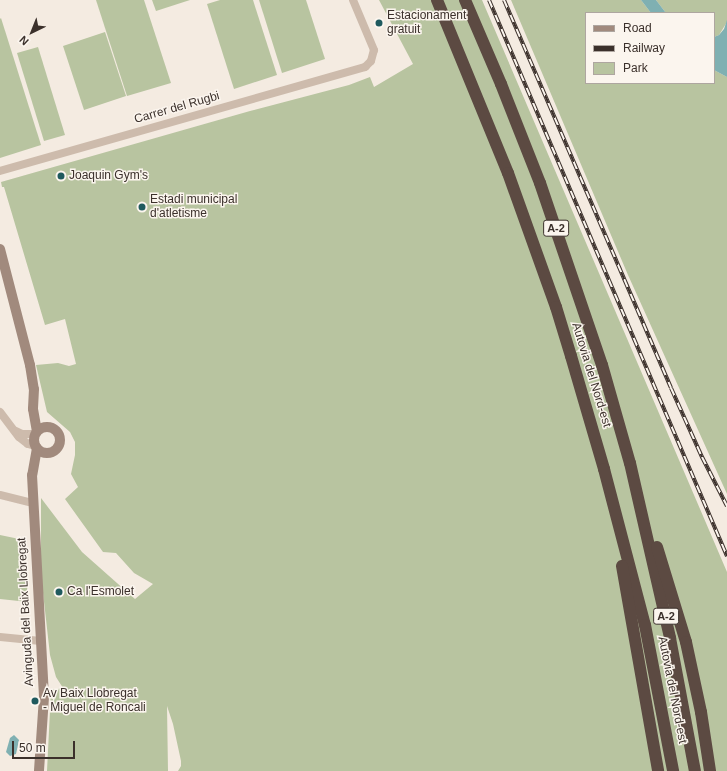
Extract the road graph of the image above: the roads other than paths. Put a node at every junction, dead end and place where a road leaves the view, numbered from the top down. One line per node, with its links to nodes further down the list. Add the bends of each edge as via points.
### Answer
1 (353, 0): 4 (street, Carrer del Rugbi, via 374,50 371,61 360,69)
2 (437, 0): 14 (highway, Autovia del Nord-est / A-2, via 530,231 558,314)
3 (465, 0): 13 (highway, Autovia del Nord-est / A-2, via 540,183 602,365)
4 (0, 170)
5 (0, 249): 6 (main road, via 30,365)
6 (34, 396): 8 (main road, via 43,417); 10 (main road)
7 (0, 412): 9 (street)
8 (52, 428): 10 (main road, via 43,427); 12 (main road, via 57,431 60,438 57,448)
9 (16, 431): 10 (street, via 22,434); 11 (street, via 23,441)
10 (36, 432): 11 (main road)
11 (36, 447): 12 (main road, via 43,452); 15 (main road, Avinguda del Baix Llobregat)
12 (50, 452): 15 (main road)
13 (630, 463): 23 (highway, Autovia del Nord-est / A-2, via 670,638); 24 (highway, via 686,642)
14 (604, 469): 21 (highway); 22 (highway, Autovia del Nord-est / A-2, via 645,625)
15 (32, 475): 17 (main road, Avinguda del Baix Llobregat)
16 (0, 495): 17 (street)
17 (33, 503): 19 (main road, Avinguda del Baix Llobregat)
18 (0, 637): 19 (street)
19 (41, 641): 20 (main road, Avinguda del Baix Llobregat, via 44,697)
20 (39, 771)
21 (658, 771)
22 (673, 771)
23 (695, 771)
24 (710, 771)

